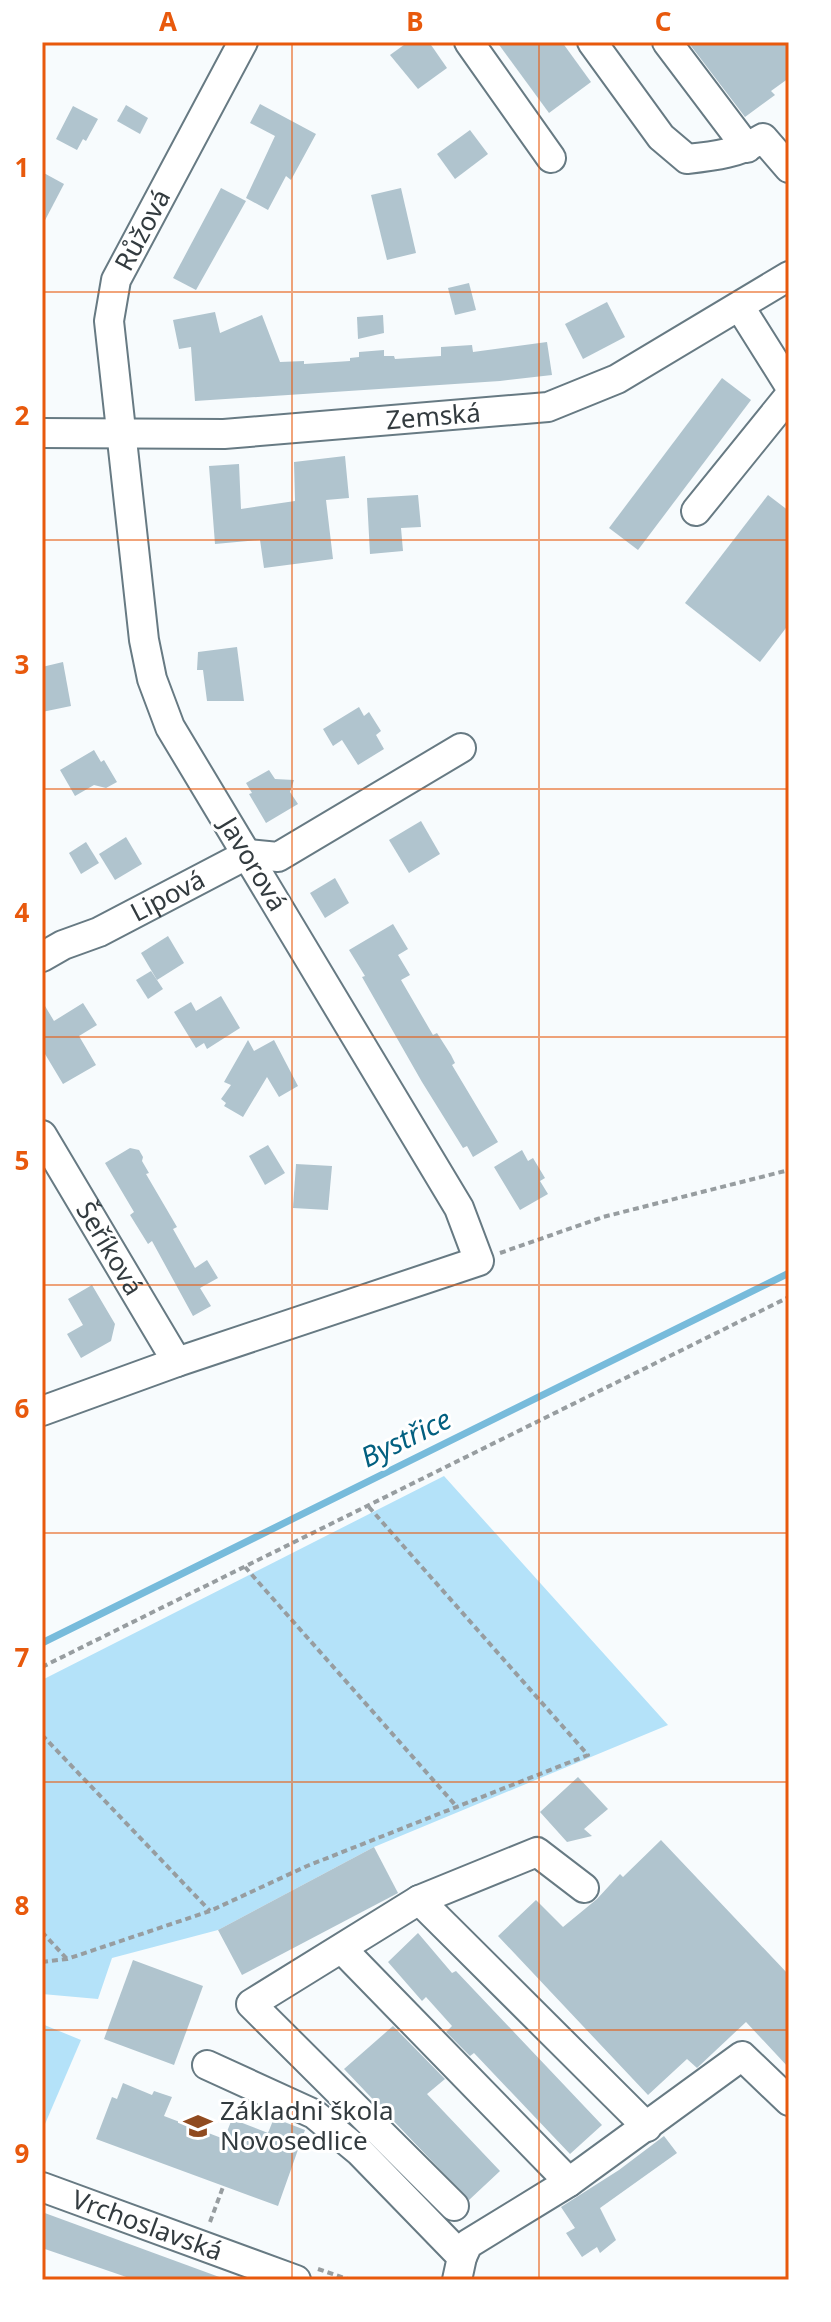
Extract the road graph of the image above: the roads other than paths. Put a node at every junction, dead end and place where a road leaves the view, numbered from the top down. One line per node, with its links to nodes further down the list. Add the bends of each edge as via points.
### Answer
1 (243, 42): 13 (street, Růžová, via 116,280 109,321)
2 (469, 42): 6 (street)
3 (592, 42): 5 (street, via 661,137 687,159)
4 (667, 42): 5 (street)
5 (747, 148): 7 (street, via 763,138)
6 (551, 158)
7 (789, 168)
8 (789, 276): 9 (street, Zemská)
9 (740, 307): 10 (street); 13 (street, Zemská, via 617,379 548,407 224,434)
10 (789, 385)
11 (789, 396): 14 (street)
12 (42, 433): 13 (street, Zemská)
13 (123, 434): 16 (street, Javorová, via 152,679 170,727)
14 (696, 511)
15 (461, 748): 16 (street, Lipová, via 278,857)
16 (248, 854): 17 (street, Lipová); 19 (street, Javorová, via 459,1208 479,1261)
17 (42, 957)
18 (42, 1135): 19 (street, Šeříková)
19 (177, 1362): 20 (street)
20 (42, 1411)
21 (584, 1888): 22 (street, via 537,1852)
22 (419, 1900): 23 (street); 26 (street)
23 (343, 1950): 27 (street); 29 (street, via 251,2004)
24 (207, 2065): 30 (street, via 314,2114 360,2152)
25 (789, 2101): 26 (street, via 742,2056)
26 (647, 2127): 27 (street)
27 (569, 2182): 30 (street, via 468,2244)
28 (42, 2187): 31 (street, Vrchoslavská)
29 (454, 2206)
30 (459, 2268)
31 (303, 2273)

